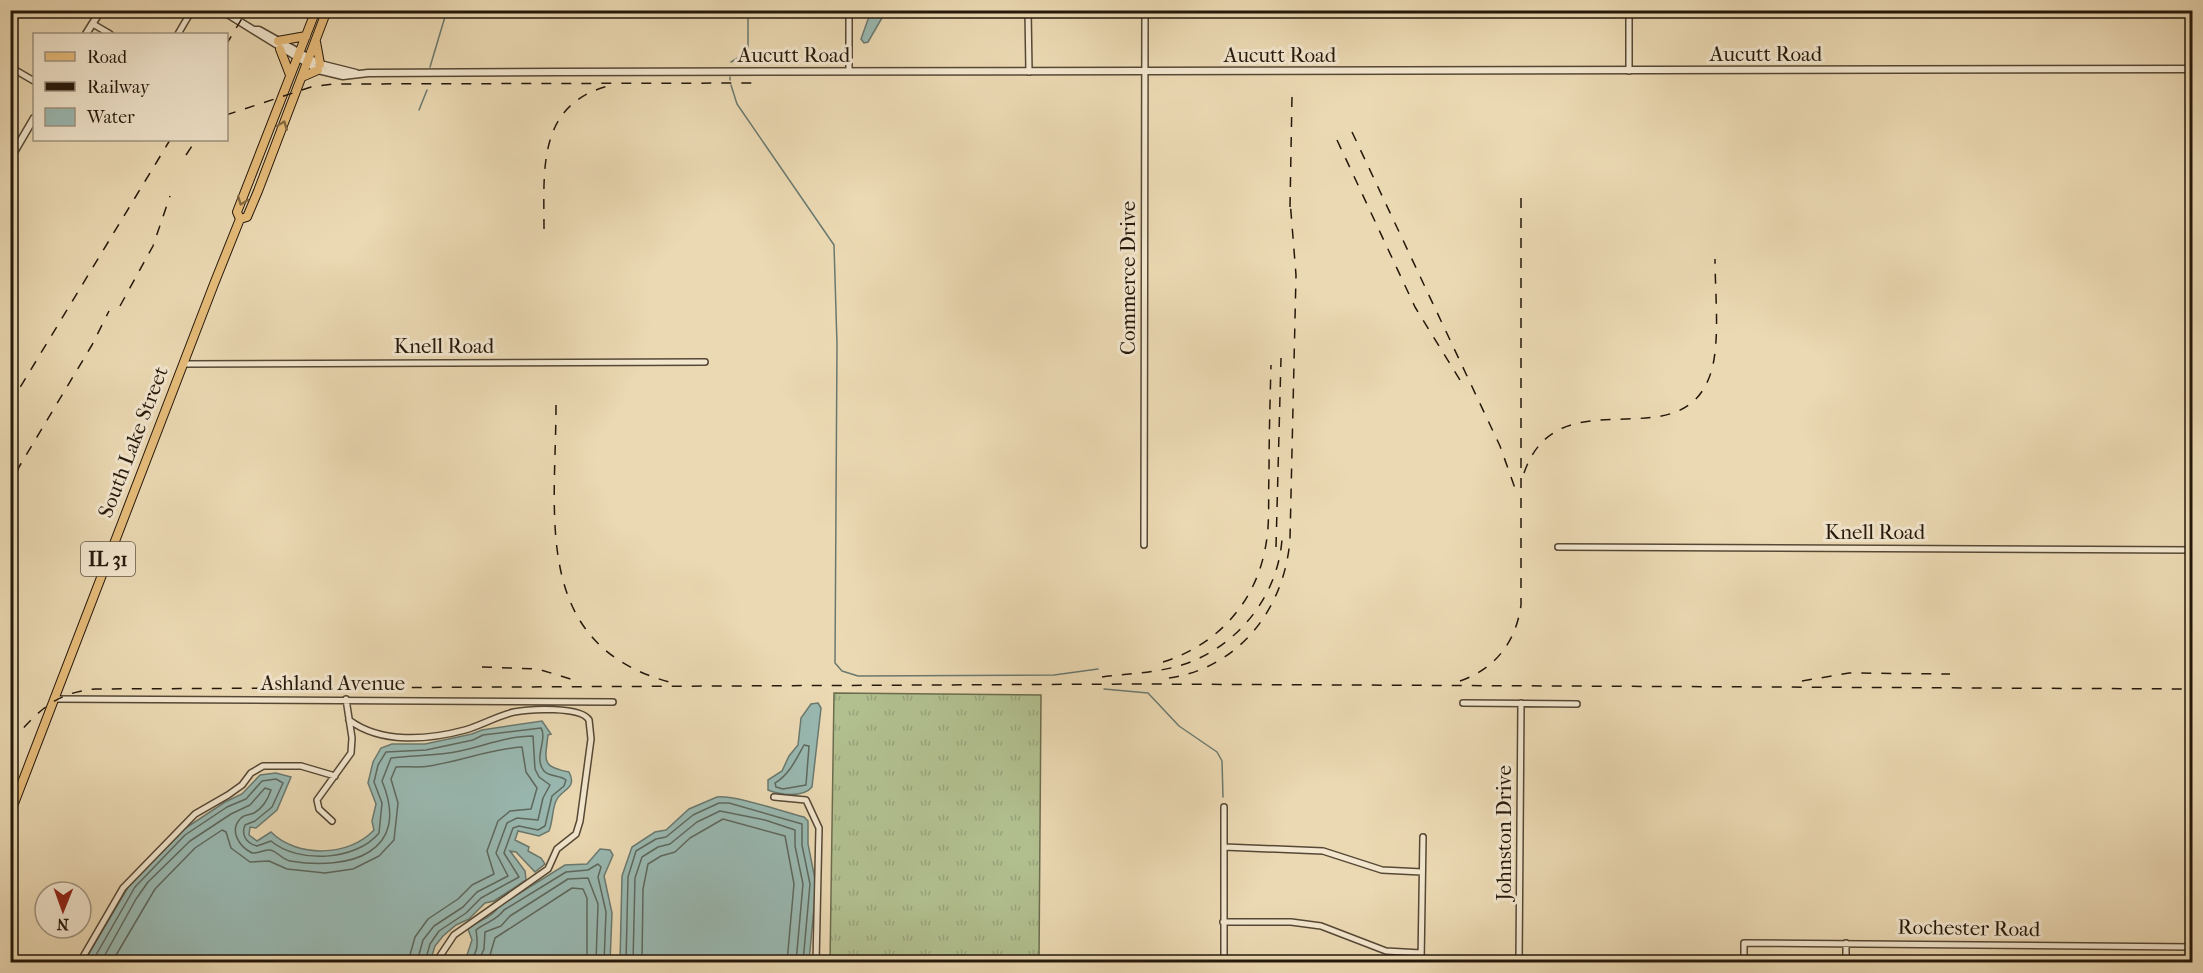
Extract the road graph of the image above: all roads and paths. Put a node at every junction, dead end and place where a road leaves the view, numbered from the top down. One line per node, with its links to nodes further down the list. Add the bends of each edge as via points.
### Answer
1 (101, 10): 12 (street)
2 (192, 10): 15 (street)
3 (221, 10): 11 (street)
4 (226, 10): 11 (street)
5 (316, 10): 16 (main road, South Lake Street / IL 31)
6 (327, 10): 17 (main road, South Lake Street / IL 31)
7 (849, 10): 24 (street)
8 (1029, 10): 26 (street)
9 (1145, 10): 27 (street, Commerce Drive)
10 (1629, 10): 25 (street)
11 (237, 20): 18 (street)
12 (93, 24): 13 (street); 14 (street)
13 (87, 33)
14 (108, 33)
15 (179, 33)
16 (306, 36): 18 (main road); 19 (main road, South Lake Street / IL 31)
17 (316, 41): 20 (main road, South Lake Street / IL 31); 22 (main road)
18 (279, 45): 19 (street); 28 (main road)
19 (298, 56): 20 (street); 28 (main road, South Lake Street / IL 31)
20 (308, 62): 22 (street); 29 (main road, South Lake Street / IL 31)
21 (10, 67): 30 (street)
22 (319, 67): 24 (street, Aucutt Road, via 356,74); 29 (main road)
23 (2193, 69): 25 (street, Aucutt Road)
24 (849, 71): 26 (street, Aucutt Road)
25 (1629, 71): 27 (street, Aucutt Road)
26 (1029, 72): 27 (street, Aucutt Road)
27 (1145, 72): 36 (street, Commerce Drive)
28 (290, 76): 33 (main road, South Lake Street / IL 31, one-way to 33, via 237,212)
29 (302, 77): 33 (main road, South Lake Street / IL 31, one-way to 29, via 247,217)
30 (33, 80)
31 (33, 120): 32 (street)
32 (10, 158)
33 (240, 219): 35 (main road, South Lake Street / IL 31)
34 (705, 362): 35 (street, Knell Road)
35 (183, 364): 39 (main road, South Lake Street / IL 31)
36 (1144, 545)
37 (1558, 547): 38 (street, Knell Road)
38 (2193, 550)
39 (54, 699): 40 (street, Ashland Avenue); 49 (main road, South Lake Street / IL 31)
40 (346, 699): 41 (street, Ashland Avenue); 45 (street)
41 (613, 702)
42 (1463, 703): 43 (street)
43 (1521, 703): 44 (street); 63 (street, Johnston Drive)
44 (1577, 704)
45 (349, 720): 46 (street, via 351,753); 59 (street, via 377,734 405,738 464,730 518,711 578,711 589,720 591,739 576,834 557,849 543,873 454,935)
46 (335, 776): 50 (street, via 317,800 319,808); 58 (street, via 301,766 263,766 228,795 195,814 123,888)
47 (774, 797): 60 (street, via 806,800 819,828)
48 (1224, 807): 52 (street)
49 (10, 814)
50 (332, 820)
51 (1423, 837): 53 (street)
52 (1224, 847): 53 (street, via 1323,851 1382,870); 54 (street)
53 (1422, 872): 57 (street)
54 (1223, 922): 57 (street, via 1321,926 1386,951); 61 (street)
55 (1846, 943): 56 (street, Rochester Road); 64 (street, Rochester Road, via 1744,943); 65 (street)
56 (2193, 947)
57 (1421, 953): 62 (street)
58 (80, 963)
59 (436, 963)
60 (816, 963)
61 (1224, 963)
62 (1421, 963)
63 (1519, 963)
64 (1744, 963)
65 (1846, 963)

